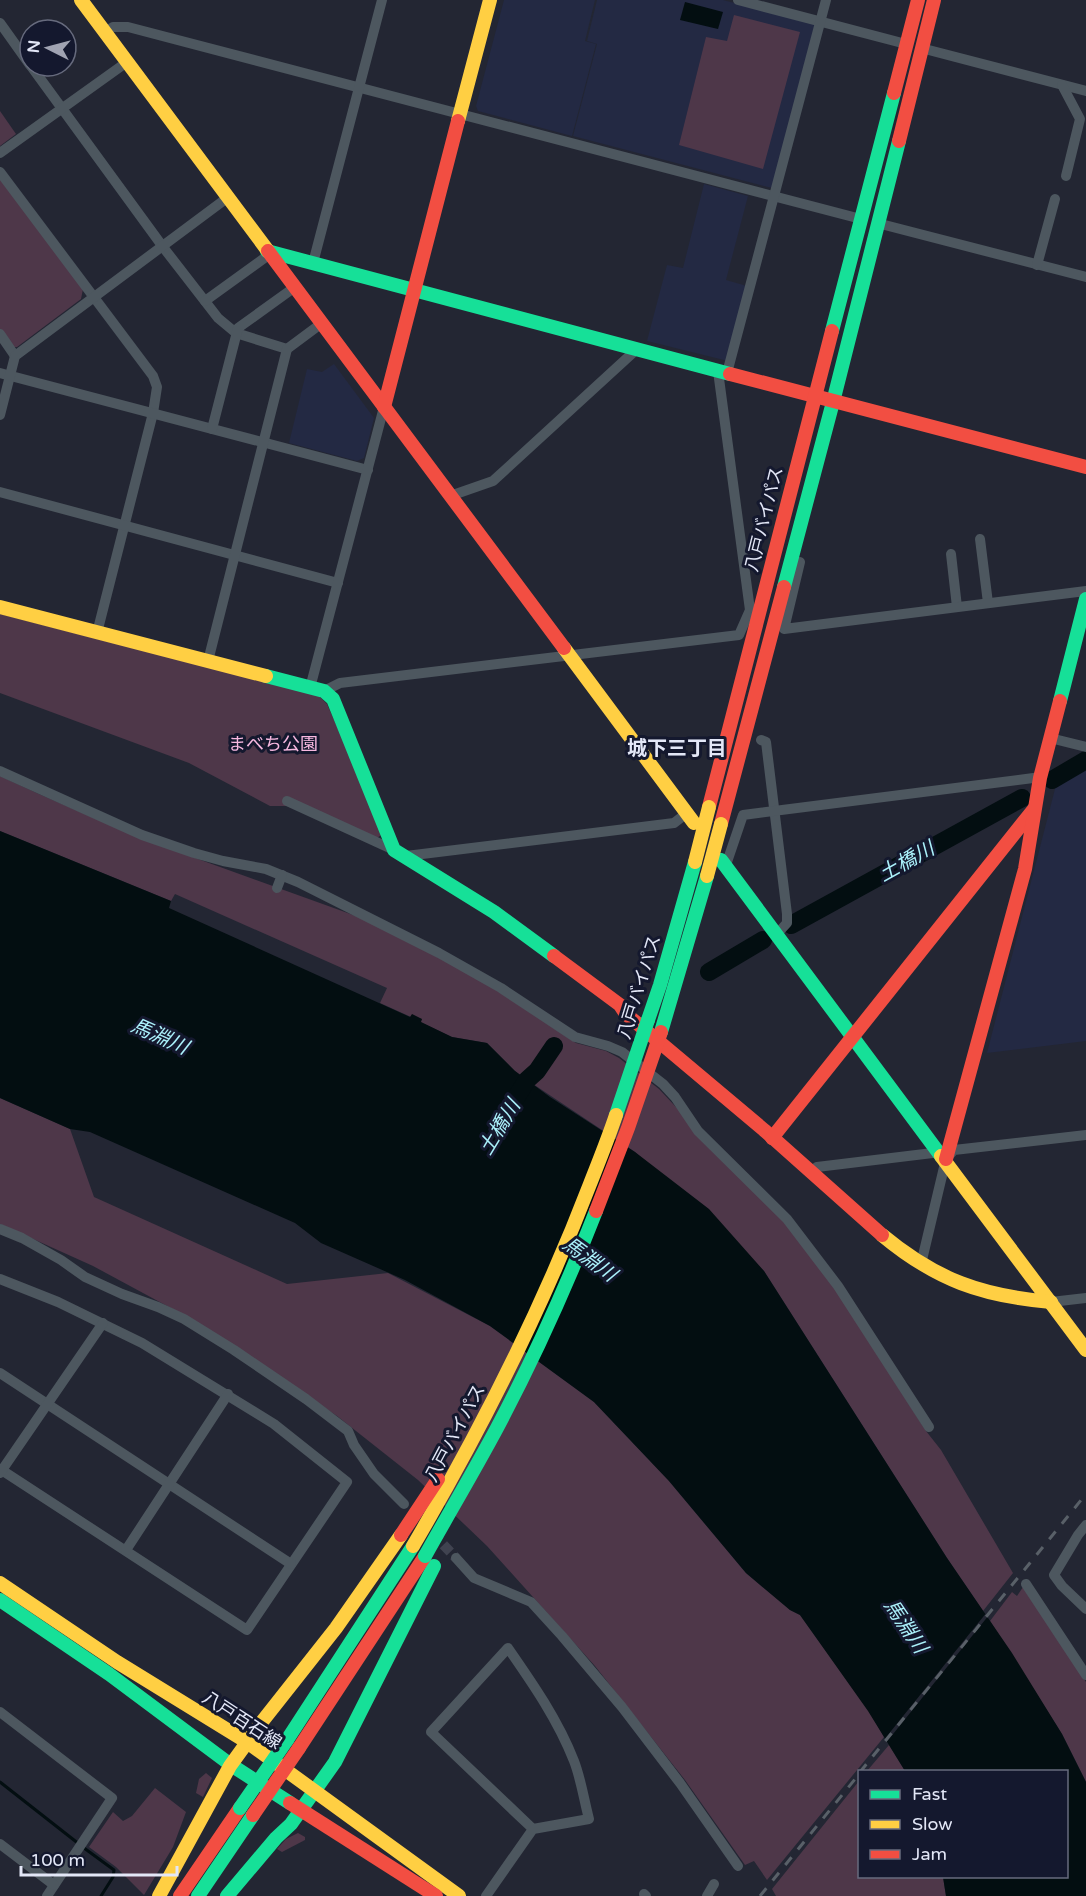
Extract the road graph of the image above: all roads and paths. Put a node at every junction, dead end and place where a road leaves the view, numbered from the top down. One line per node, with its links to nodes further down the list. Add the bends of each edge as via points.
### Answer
1 (81, 0): 10 (main road)
2 (382, 0): 17 (street)
3 (490, 0): 20 (main road)
4 (738, 0): 8 (street)
5 (826, 0): 8 (street)
6 (918, 0): 11 (main road, 八戸バイパス)
7 (934, 0): 13 (main road, 八戸バイパス)
8 (821, 22): 11 (street); 24 (street)
9 (0, 23): 12 (street)
10 (105, 32): 14 (main road); 17 (street, via 113,27 128,27)
11 (906, 44): 27 (main road, 八戸バイパス)
12 (18, 48)
13 (921, 48): 16 (street); 28 (main road, 八戸バイパス)
14 (127, 62): 19 (street); 25 (main road)
15 (39, 78): 19 (street)
16 (1062, 85): 18 (street); 23 (street, via 1080,119)
17 (359, 88): 20 (street); 31 (street)
18 (1086, 91)
19 (61, 108): 21 (street); 29 (street)
20 (460, 115): 24 (street); 35 (main road)
21 (0, 153)
22 (0, 172): 36 (street)
23 (1066, 176)
24 (775, 197): 27 (street); 44 (street)
25 (227, 198): 29 (street); 30 (main road)
26 (1055, 199): 32 (street)
27 (861, 219): 46 (main road, 八戸バイパス)
28 (877, 223): 32 (street); 47 (main road, 八戸バイパス)
29 (163, 247): 36 (street); 37 (street)
30 (269, 252): 31 (main road); 34 (main road); 37 (street)
31 (313, 263): 35 (main road)
32 (1037, 265): 33 (street)
33 (1086, 277)
34 (295, 287): 38 (main road); 39 (street)
35 (415, 291): 42 (main road); 48 (main road)
36 (95, 297): 43 (street); 49 (street, via 153,376 157,387)
37 (205, 302): 39 (street)
38 (321, 323): 41 (street); 48 (main road)
39 (236, 333): 41 (street); 51 (street)
40 (0, 334): 43 (street)
41 (286, 349): 52 (street)
42 (637, 349): 44 (main road); 56 (street, via 493,481)
43 (15, 356): 45 (street)
44 (723, 372): 46 (main road); 69 (street, via 750,610 740,635)
45 (5, 374): 49 (street); 50 (street)
46 (816, 397): 47 (main road); 99 (main road, 八戸バイパス, bridge, via 660,985 575,1223)
47 (832, 402): 53 (main road); 57 (main road, 八戸バイパス)
48 (384, 407): 54 (street); 56 (main road)
49 (153, 413): 51 (street); 58 (street)
50 (0, 415)
51 (212, 429): 52 (street)
52 (264, 443): 54 (street); 61 (street)
53 (1086, 467)
54 (368, 470): 62 (street)
55 (0, 492): 58 (street)
56 (450, 496): 69 (main road)
57 (805, 500): 67 (street, via 814,509 784,629); 109 (main road, 八戸バイパス, bridge, via 707,876 631,1124 585,1242 507,1410 479,1481)
58 (123, 525): 61 (street); 68 (street)
59 (980, 539): 65 (street)
60 (951, 554): 67 (street)
61 (235, 555): 62 (street); 70 (street)
62 (338, 583): 71 (street)
63 (1086, 591): 65 (street)
64 (1086, 599): 72 (main road)
65 (988, 603): 67 (street)
66 (0, 607): 68 (main road)
67 (957, 608)
68 (96, 633): 70 (main road)
69 (569, 655): 71 (street, via 339,683); 80 (main road)
70 (208, 662): 71 (main road)
71 (317, 689): 81 (main road, via 333,699)
72 (1050, 738): 74 (street); 76 (main road)
73 (761, 740): 79 (street, via 766,742)
74 (1086, 747)
75 (0, 771): 83 (street, via 142,835 204,856)
76 (1040, 777): 78 (main road); 79 (street)
77 (287, 801): 81 (street)
78 (1036, 806): 86 (main road); 89 (main road, via 1025,869)
79 (774, 812): 82 (street, via 743,815); 85 (street, via 787,914 786,923)
80 (690, 818): 81 (street, via 674,823)
81 (400, 853): 88 (main road, via 494,912 620,1005)
82 (723, 862): 85 (main road)
83 (282, 875): 84 (street); 102 (street, via 439,953 575,1037 622,1052 663,1084 698,1131 787,1219 838,1287)
84 (277, 888)
85 (777, 934): 86 (main road)
86 (853, 1037): 88 (main road); 89 (main road)
87 (1086, 1135): 89 (street, via 954,1150)
88 (772, 1138): 90 (main road)
89 (943, 1156): 90 (street, via 817,1167); 92 (street); 95 (main road)
90 (812, 1172): 92 (main road, via 880,1235)
91 (0, 1229): 105 (street, via 61,1260 85,1277 184,1319 288,1387 348,1431 374,1474)
92 (921, 1264): 95 (main road, via 992,1294)
93 (0, 1279): 96 (street)
94 (1086, 1298): 95 (street)
95 (1051, 1302): 97 (main road)
96 (103, 1323): 100 (street); 101 (street)
97 (1086, 1350)
98 (0, 1374): 101 (street)
99 (503, 1380): 117 (main road, bridge, via 336,1628); 128 (main road, 八戸バイパス, bridge, via 456,1472 412,1546)
100 (228, 1394): 104 (street); 110 (street, via 274,1424 347,1482)
101 (47, 1404): 103 (street); 104 (street)
102 (929, 1427)
103 (1, 1471): 107 (street)
104 (169, 1484): 107 (street); 110 (street)
105 (404, 1504)
106 (1086, 1525): 114 (street, via 1054,1575)
107 (126, 1550): 110 (street, via 247,1630)
108 (456, 1558): 123 (street, via 474,1578 531,1602 547,1619 629,1717)
109 (430, 1561): 119 (main road, via 335,1762); 129 (main road, bridge)
110 (291, 1564)
111 (0, 1583): 117 (main road, 八戸百石線, via 117,1662)
112 (1026, 1584): 115 (street)
113 (0, 1600): 118 (main road, via 109,1674)
114 (1086, 1609)
115 (1086, 1675)
116 (2, 1718): 125 (street, via 112,1798)
117 (247, 1742): 118 (main road); 119 (main road, 八戸百石線)
118 (231, 1765): 120 (main road); 127 (main road)
119 (316, 1791): 120 (main road); 132 (main road, 八戸百石線)
120 (303, 1810): 130 (main road); 131 (main road)
121 (533, 1829): 121 (street, via 589,1820 574,1762 556,1722 508,1648 431,1732); 133 (street)
122 (0, 1844): 125 (street)
123 (738, 1866)
124 (714, 1884): 134 (street)
125 (54, 1885): 126 (street)
126 (47, 1896)
127 (159, 1896)
128 (180, 1896)
129 (198, 1896)
130 (226, 1896)
131 (436, 1896)
132 (459, 1896)
133 (486, 1896)
134 (707, 1896)

